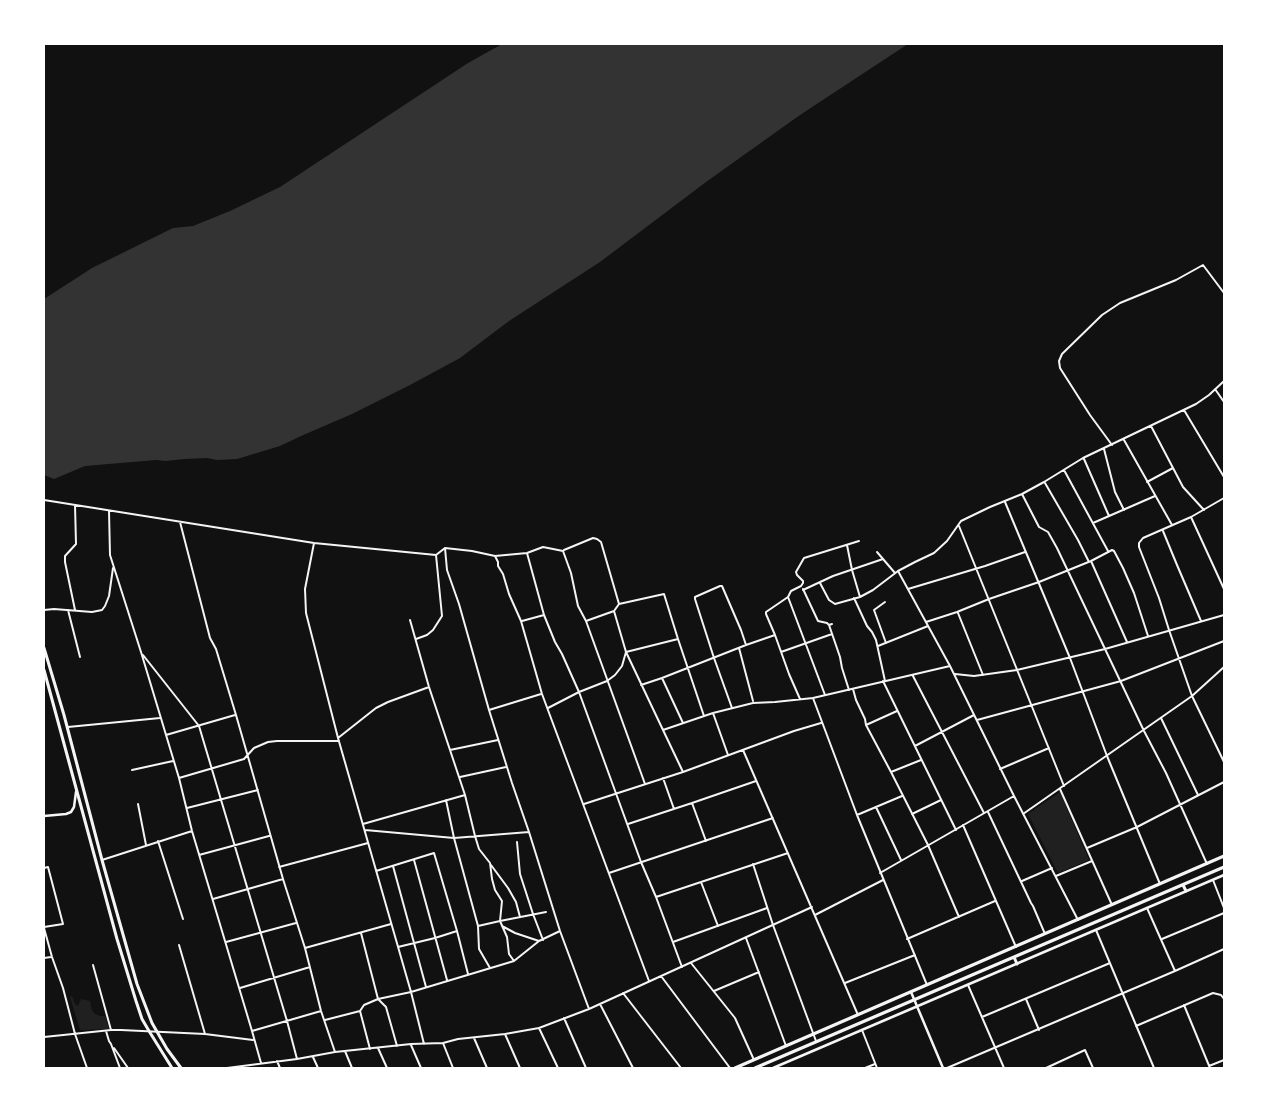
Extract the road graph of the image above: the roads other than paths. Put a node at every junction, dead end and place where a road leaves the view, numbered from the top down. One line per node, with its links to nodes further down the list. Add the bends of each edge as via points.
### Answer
1 (1224, 293): 8 (street, via 1203,265 1120,303 1102,315 1062,354 1060,368)
2 (1224, 381): 3 (street)
3 (1215, 389): 4 (street); 5 (street)
4 (1224, 402)
5 (1184, 410): 6 (street); 13 (street)
6 (1151, 426): 7 (street); 11 (street)
7 (1123, 440): 8 (street); 15 (street)
8 (1112, 445): 9 (street)
9 (1104, 449): 10 (street); 23 (street, via 1115,492)
10 (1083, 458): 12 (street); 25 (street)
11 (1173, 468): 15 (street); 24 (street, via 1183,487)
12 (1064, 470): 14 (street); 28 (street)
13 (1224, 477)
14 (1044, 482): 16 (street); 44 (street)
15 (1147, 482): 17 (street)
16 (1022, 494): 20 (street); 49 (street, via 1039,527 1052,538)
17 (1155, 496): 23 (street); 30 (street)
18 (1224, 498): 24 (street)
19 (44, 500): 21 (street)
20 (1005, 501): 29 (street, via 961,521); 38 (street)
21 (75, 505): 22 (street); 65 (street, via 76,544 65,556 65,562)
22 (109, 510): 27 (street); 45 (street, via 110,555)
23 (1124, 510): 25 (street)
24 (1204, 510): 26 (street)
25 (1109, 516): 28 (street)
26 (1191, 517): 30 (street); 54 (street)
27 (179, 522): 33 (street); 131 (street, via 210,638)
28 (1093, 523): 39 (street)
29 (959, 525): 46 (street); 48 (street, via 934,553)
30 (1172, 525): 31 (street)
31 (1163, 530): 71 (street); 78 (street, via 1143,538 1139,547)
32 (859, 541): 34 (street)
33 (314, 543): 41 (street); 148 (street, via 305,589 306,613)
34 (847, 545): 47 (street); 53 (street, via 804,558 796,572 803,581)
35 (445, 548): 41 (street); 42 (street); 128 (street, via 447,570)
36 (563, 551): 40 (street, via 543,547); 62 (street, via 593,538 601,542); 73 (street, via 578,606)
37 (877, 552): 43 (street)
38 (1026, 552): 46 (street); 51 (street)
39 (1108, 552): 44 (street); 81 (street, via 1114,551 1123,568)
40 (527, 553): 42 (street); 68 (street)
41 (436, 555): 82 (street, via 442,616 433,630)
42 (496, 556): 72 (street)
43 (883, 559): 47 (street); 50 (street)
44 (1090, 561): 49 (street); 86 (street)
45 (114, 566): 65 (street, via 109,596 102,610); 93 (street)
46 (976, 568): 55 (street); 60 (street)
47 (852, 570): 52 (street); 57 (street)
48 (898, 571): 50 (street); 55 (street)
49 (1067, 571): 51 (street); 92 (street)
50 (895, 573): 57 (street)
51 (1039, 582): 60 (street); 98 (street)
52 (820, 583): 56 (street); 59 (street, via 829,600 835,604)
53 (801, 586): 56 (street); 58 (street, via 791,591)
54 (1224, 588)
55 (908, 589): 74 (street)
56 (803, 590): 76 (street, via 818,621)
57 (860, 597): 59 (street)
58 (788, 598): 80 (street, via 766,612); 87 (street)
59 (854, 598): 89 (street)
60 (989, 600): 67 (street); 104 (street)
61 (885, 602): 85 (street, via 874,610)
62 (619, 604): 66 (street); 83 (street, via 664,594)
63 (44, 610): 64 (street)
64 (68, 610): 65 (street); 96 (street)
65 (75, 610)
66 (614, 611): 73 (street); 94 (street)
67 (957, 612): 74 (street); 107 (street)
68 (544, 615): 72 (street); 118 (street)
69 (1224, 615): 71 (street)
70 (410, 620): 82 (street)
71 (1201, 620): 78 (street)
72 (521, 621): 119 (street)
73 (586, 621): 109 (street)
74 (926, 622): 77 (street)
75 (832, 624): 76 (street)
76 (829, 625): 79 (street)
77 (928, 626): 85 (street); 100 (street)
78 (1169, 630): 81 (street); 99 (street)
79 (832, 634): 87 (street); 116 (street)
80 (776, 635): 88 (street); 95 (street)
81 (1148, 636): 86 (street)
82 (416, 639): 114 (street)
83 (678, 639): 94 (street); 101 (street)
84 (1224, 641): 99 (street)
85 (886, 642): 89 (street)
86 (1127, 642): 92 (street)
87 (806, 643): 95 (street); 120 (street)
88 (746, 645): 91 (street); 97 (street, via 720,586 695,597)
89 (878, 646): 110 (street)
90 (44, 648): 133 (main road)
91 (740, 648): 97 (street); 124 (street)
92 (1105, 649): 98 (street); 111 (street)
93 (142, 652): 136 (street); 142 (street)
94 (626, 652): 109 (street, via 622,666); 112 (street)
95 (781, 652): 123 (street)
96 (80, 657)
97 (714, 658): 101 (street); 127 (street)
98 (1070, 658): 104 (street); 117 (street)
99 (1179, 658): 111 (street); 121 (street)
100 (950, 666): 105 (street); 106 (street)
101 (688, 667): 108 (street); 134 (street)
102 (1224, 667): 121 (street)
103 (44, 670): 113 (main road)
104 (1017, 670): 107 (street); 125 (street)
105 (954, 674): 107 (street); 132 (street)
106 (912, 675): 110 (street); 146 (street)
107 (983, 676)
108 (662, 678): 112 (street); 139 (street)
109 (607, 681): 118 (street); 171 (street)
110 (884, 681): 115 (street); 129 (street)
111 (1121, 681): 117 (street); 145 (street)
112 (641, 685): 144 (street)
113 (46, 686): 135 (main road)
114 (429, 687): 148 (street, via 376,708); 152 (street)
115 (853, 689): 116 (street); 141 (street)
116 (849, 690): 120 (street)
117 (1082, 691): 125 (street); 156 (street)
118 (579, 692): 126 (street); 176 (street)
119 (542, 694): 126 (street); 128 (street)
120 (825, 695): 122 (street)
121 (1192, 696): 137 (street); 159 (street)
122 (813, 698): 123 (street); 140 (street)
123 (800, 699): 124 (street)
124 (754, 703): 127 (street)
125 (1031, 705): 138 (street); 151 (street)
126 (548, 708): 186 (street)
127 (732, 708): 130 (street)
128 (488, 710): 149 (street)
129 (897, 710): 141 (street); 150 (street)
130 (712, 713): 134 (street); 154 (street)
131 (236, 715): 142 (street); 155 (street)
132 (974, 715): 138 (street); 146 (street)
133 (64, 716): 135 (main road); 143 (main road)
134 (704, 716): 139 (street)
135 (57, 718): 174 (main road)
136 (160, 718): 143 (street); 147 (street)
137 (1161, 718): 145 (street); 178 (street)
138 (976, 720): 162 (street)
139 (683, 723): 144 (street)
140 (822, 723): 153 (street); 195 (street)
141 (866, 725): 165 (street)
142 (199, 726): 147 (street); 161 (street)
143 (67, 728): 220 (main road)
144 (663, 730): 164 (street)
145 (1144, 731): 156 (street); 187 (street)
146 (942, 732): 150 (street); 192 (street)
147 (166, 735): 158 (street)
148 (339, 740): 155 (street, via 268,742 254,748); 198 (street)
149 (498, 740): 152 (street); 160 (street)
150 (915, 746): 157 (street)
151 (1049, 748): 162 (street); 172 (street)
152 (450, 750): 166 (street)
153 (743, 750): 154 (street); 169 (street)
154 (728, 755): 164 (street)
155 (248, 756): 161 (street); 175 (street)
156 (1107, 756): 172 (street); 201 (street)
157 (922, 760): 165 (street); 183 (street)
158 (173, 761): 163 (street); 167 (street)
159 (1224, 762)
160 (506, 767): 166 (street); 205 (street)
161 (213, 768): 167 (street); 181 (street)
162 (1000, 769): 180 (street)
163 (132, 770)
164 (683, 772): 168 (street)
165 (891, 772): 179 (street)
166 (459, 777): 177 (street)
167 (178, 778): 189 (street)
168 (662, 778): 171 (street); 190 (street)
169 (756, 780): 184 (street); 197 (street)
170 (1224, 782): 178 (street)
171 (645, 784): 176 (street)
172 (1064, 786): 173 (street)
173 (1060, 789): 194 (street); 216 (street)
174 (77, 790): 196 (street, via 71,812); 282 (main road)
175 (258, 790): 181 (street); 206 (street)
176 (617, 793): 186 (street); 199 (street)
177 (465, 795): 182 (street); 207 (street)
178 (1198, 795): 187 (street)
179 (902, 796): 188 (street); 193 (street)
180 (1014, 796): 191 (street); 194 (street)
181 (221, 800): 189 (street); 214 (street)
182 (446, 800): 198 (street); 208 (street)
183 (941, 800): 193 (street); 203 (street)
184 (692, 803): 190 (street); 209 (street)
185 (138, 804): 213 (street)
186 (584, 804): 234 (street)
187 (1180, 805): 201 (street); 227 (street)
188 (876, 807): 195 (street); 222 (street)
189 (187, 809): 204 (street)
190 (674, 809): 199 (street)
191 (988, 811): 192 (street); 242 (street)
192 (984, 813): 200 (street)
193 (911, 814): 215 (street)
194 (1023, 814): 232 (street)
195 (857, 815): 235 (street)
196 (44, 816)
197 (773, 818): 209 (street); 217 (street)
198 (363, 824): 202 (street)
199 (628, 824): 224 (street)
200 (963, 825): 203 (street); 249 (street)
201 (1137, 827): 216 (street); 243 (street)
202 (364, 830): 208 (street); 212 (street)
203 (956, 830): 215 (street)
204 (192, 831): 210 (street); 218 (street)
205 (529, 832): 207 (street); 275 (street)
206 (270, 835): 214 (street); 229 (street)
207 (475, 836): 208 (street); 225 (street)
208 (454, 838): 269 (street)
209 (706, 840): 224 (street)
210 (158, 841): 213 (street); 262 (street)
211 (517, 842): 257 (street, via 520,874)
212 (368, 843): 229 (street); 233 (street)
213 (146, 845): 220 (street)
214 (234, 845): 218 (street); 245 (street)
215 (928, 845): 222 (street); 261 (street)
216 (1087, 848): 223 (street)
217 (788, 853): 226 (street); 252 (street)
218 (199, 855): 248 (street)
219 (1224, 856): 227 (main road)
220 (102, 860): 279 (main road)
221 (414, 860): 228 (street); 274 (street, via 434,853); 280 (street)
222 (901, 860): 235 (street)
223 (1092, 861): 237 (street); 250 (street)
224 (641, 862): 234 (street); 247 (street)
225 (490, 864): 260 (street, via 516,902); 264 (street, via 495,890 502,901)
226 (754, 864): 241 (street); 251 (street)
227 (1207, 864): 243 (main road)
228 (393, 866): 233 (street); 289 (street)
229 (279, 867): 238 (street)
230 (1224, 867): 244 (main road)
231 (44, 868): 272 (street, via 48,867 63,924)
232 (1052, 868): 237 (street); 242 (street)
233 (376, 871): 267 (street)
234 (609, 873): 313 (street)
235 (880, 873): 239 (street)
236 (1224, 875): 240 (street)
237 (1056, 876): 263 (street)
238 (283, 879): 245 (street); 265 (street)
239 (883, 880): 258 (street); 283 (street)
240 (1213, 880): 246 (street); 254 (street)
241 (701, 882): 247 (street); 271 (street)
242 (1021, 882): 278 (street)
243 (1160, 884): 250 (main road)
244 (1183, 885): 246 (main road); 266 (main road)
245 (247, 889): 248 (street); 276 (street)
246 (1186, 891): 253 (street)
247 (656, 897): 288 (street)
248 (213, 898): 287 (street)
249 (996, 900): 261 (street); 292 (street)
250 (1112, 905): 259 (main road)
251 (767, 908): 268 (street); 271 (street)
252 (812, 908): 258 (street); 268 (street)
253 (1147, 908): 273 (street); 284 (street)
254 (1224, 908)
255 (546, 912): 257 (street)
256 (1224, 913): 284 (street)
257 (532, 914): 260 (street); 285 (street)
258 (815, 914): 314 (street)
259 (1091, 914): 263 (main road); 266 (main road)
260 (520, 917): 264 (street)
261 (959, 917): 283 (street)
262 (183, 919)
263 (1078, 920): 278 (main road)
264 (500, 921): 269 (street); 270 (street)
265 (296, 923): 276 (street); 293 (street)
266 (1094, 923): 297 (main road)
267 (391, 924): 277 (street); 291 (street)
268 (773, 925): 281 (street); 351 (street)
269 (478, 926): 306 (street, via 479,949)
270 (502, 926): 286 (street); 299 (street)
271 (718, 926): 288 (street)
272 (44, 927): 296 (street)
273 (1096, 930): 301 (street); 303 (street)
274 (457, 931): 280 (street); 309 (street)
275 (560, 932): 285 (street); 331 (street)
276 (260, 933): 287 (street); 311 (street)
277 (361, 933): 293 (street); 324 (street)
278 (1045, 934): 292 (main road)
279 (124, 937): 282 (main road); 347 (main road, via 141,997)
280 (435, 938): 289 (street); 312 (street)
281 (746, 938): 300 (street); 308 (street)
282 (117, 939): 346 (main road, via 136,1002)
283 (907, 939): 295 (street)
284 (1162, 939): 307 (street)
285 (543, 940): 286 (street)
286 (539, 941): 299 (street)
287 (225, 942): 318 (street)
288 (673, 942): 305 (street)
289 (414, 943): 291 (street); 317 (street)
290 (179, 945): 349 (street)
291 (398, 946): 320 (street)
292 (1016, 947): 315 (main road)
293 (305, 948): 304 (street)
294 (1224, 949): 307 (street)
295 (915, 955): 314 (street); 315 (street)
296 (52, 957): 298 (street); 348 (street)
297 (1014, 957): 303 (main road); 327 (main road)
298 (44, 958)
299 (514, 961): 306 (street)
300 (691, 963): 305 (street); 319 (street)
301 (1110, 963): 323 (street); 325 (street)
302 (93, 964): 341 (street)
303 (1017, 964): 316 (street)
304 (310, 967): 311 (street); 332 (street)
305 (682, 967): 310 (street)
306 (490, 968): 309 (street)
307 (1175, 971): 323 (street)
308 (759, 972): 319 (street); 362 (street)
309 (468, 974): 312 (street)
310 (661, 976): 313 (street); 396 (street)
311 (274, 978): 318 (street); 338 (street)
312 (447, 980): 317 (street)
313 (649, 981): 322 (street)
314 (844, 983): 334 (street)
315 (927, 985): 321 (main road)
316 (968, 985): 330 (street); 335 (street)
317 (426, 986): 320 (street)
318 (239, 988): 345 (street)
319 (714, 991): 371 (street, via 735,1018)
320 (411, 992): 324 (street); 360 (street)
321 (911, 992): 327 (street); 334 (main road)
322 (623, 994): 328 (street); 395 (street)
323 (1123, 994): 339 (street); 343 (street)
324 (378, 999): 333 (street); 361 (street, via 386,1007)
325 (1026, 999): 335 (street); 343 (street)
326 (1224, 999): 329 (street, via 1213,993)
327 (915, 1000): 330 (street); 356 (main road)
328 (600, 1004): 331 (street); 394 (street)
329 (1184, 1005): 339 (street); 377 (street)
330 (918, 1006): 342 (street); 402 (street)
331 (589, 1009): 336 (street)
332 (321, 1011): 337 (street); 338 (street)
333 (360, 1011): 337 (street); 366 (street)
334 (858, 1015): 351 (main road)
335 (982, 1017): 365 (street)
336 (564, 1018): 340 (street); 393 (street)
337 (324, 1020): 368 (street)
338 (287, 1021): 345 (street); 370 (street)
339 (1136, 1026): 407 (street)
340 (539, 1028): 350 (street); 392 (street)
341 (111, 1030): 344 (street); 346 (street)
342 (862, 1030): 375 (street); 399 (street)
343 (1039, 1030): 365 (street)
344 (106, 1031): 348 (street); 358 (street)
345 (252, 1031): 354 (street)
346 (149, 1032): 347 (street); 381 (main road)
347 (157, 1032): 349 (street); 382 (main road)
348 (75, 1034): 352 (street); 378 (street)
349 (205, 1034): 354 (street)
350 (505, 1034): 353 (street); 391 (street)
351 (814, 1034): 355 (main road); 356 (street)
352 (44, 1037)
353 (474, 1038): 357 (street); 390 (street)
354 (254, 1040): 374 (street)
355 (801, 1040): 362 (main road); 363 (main road)
356 (817, 1042): 363 (main road)
357 (442, 1043): 360 (street); 389 (street)
358 (111, 1044): 379 (street); 380 (street)
359 (411, 1044): 360 (street); 361 (street); 388 (street)
360 (424, 1044)
361 (397, 1046): 364 (street)
362 (786, 1046): 371 (main road)
363 (804, 1047): 398 (main road)
364 (378, 1048): 366 (street); 387 (street)
365 (995, 1048): 403 (street); 404 (street)
366 (370, 1049): 367 (street)
367 (345, 1051): 368 (street); 386 (street)
368 (335, 1052): 369 (street)
369 (312, 1056): 370 (street); 385 (street)
370 (297, 1059): 373 (street)
371 (754, 1060): 397 (main road)
372 (1224, 1060): 377 (street)
373 (277, 1061): 374 (street); 384 (street)
374 (260, 1063): 376 (street)
375 (876, 1064): 400 (street); 401 (street)
376 (246, 1067): 383 (street)
377 (1209, 1067)
378 (87, 1068)
379 (120, 1068)
380 (128, 1068)
381 (172, 1068)
382 (181, 1068)
383 (227, 1068)
384 (280, 1068)
385 (318, 1068)
386 (352, 1068)
387 (387, 1068)
388 (421, 1068)
389 (453, 1068)
390 (487, 1068)
391 (520, 1068)
392 (558, 1068)
393 (586, 1068)
394 (633, 1068)
395 (681, 1068)
396 (730, 1068)
397 (735, 1068)
398 (755, 1068)
399 (773, 1068)
400 (865, 1068)
401 (877, 1068)
402 (943, 1068)
403 (947, 1068)
404 (1004, 1068)
405 (1046, 1068): 406 (street, via 1085,1050)
406 (1093, 1068)
407 (1154, 1068)

